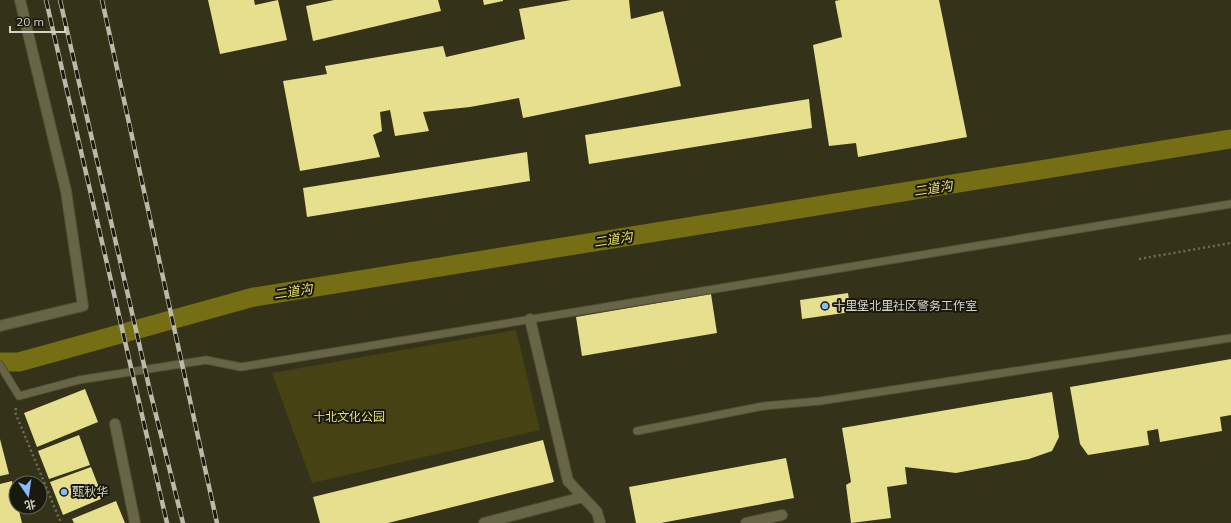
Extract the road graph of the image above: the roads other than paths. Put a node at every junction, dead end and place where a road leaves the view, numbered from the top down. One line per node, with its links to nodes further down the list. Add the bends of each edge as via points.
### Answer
1 (20, 0): 4 (street, via 66,191 83,306)
2 (1231, 204): 3 (lane)
3 (530, 318): 6 (lane, via 241,367 206,360 78,380 19,396); 9 (street, via 568,481)
4 (0, 326)
5 (1231, 338): 8 (lane, via 820,401 764,406)
6 (0, 365)
7 (115, 424): 11 (street)
8 (637, 431)
9 (583, 497): 12 (street); 13 (street, via 597,512)
10 (782, 515): 14 (street)
11 (135, 523)
12 (484, 523)
13 (600, 523)
14 (746, 523)

